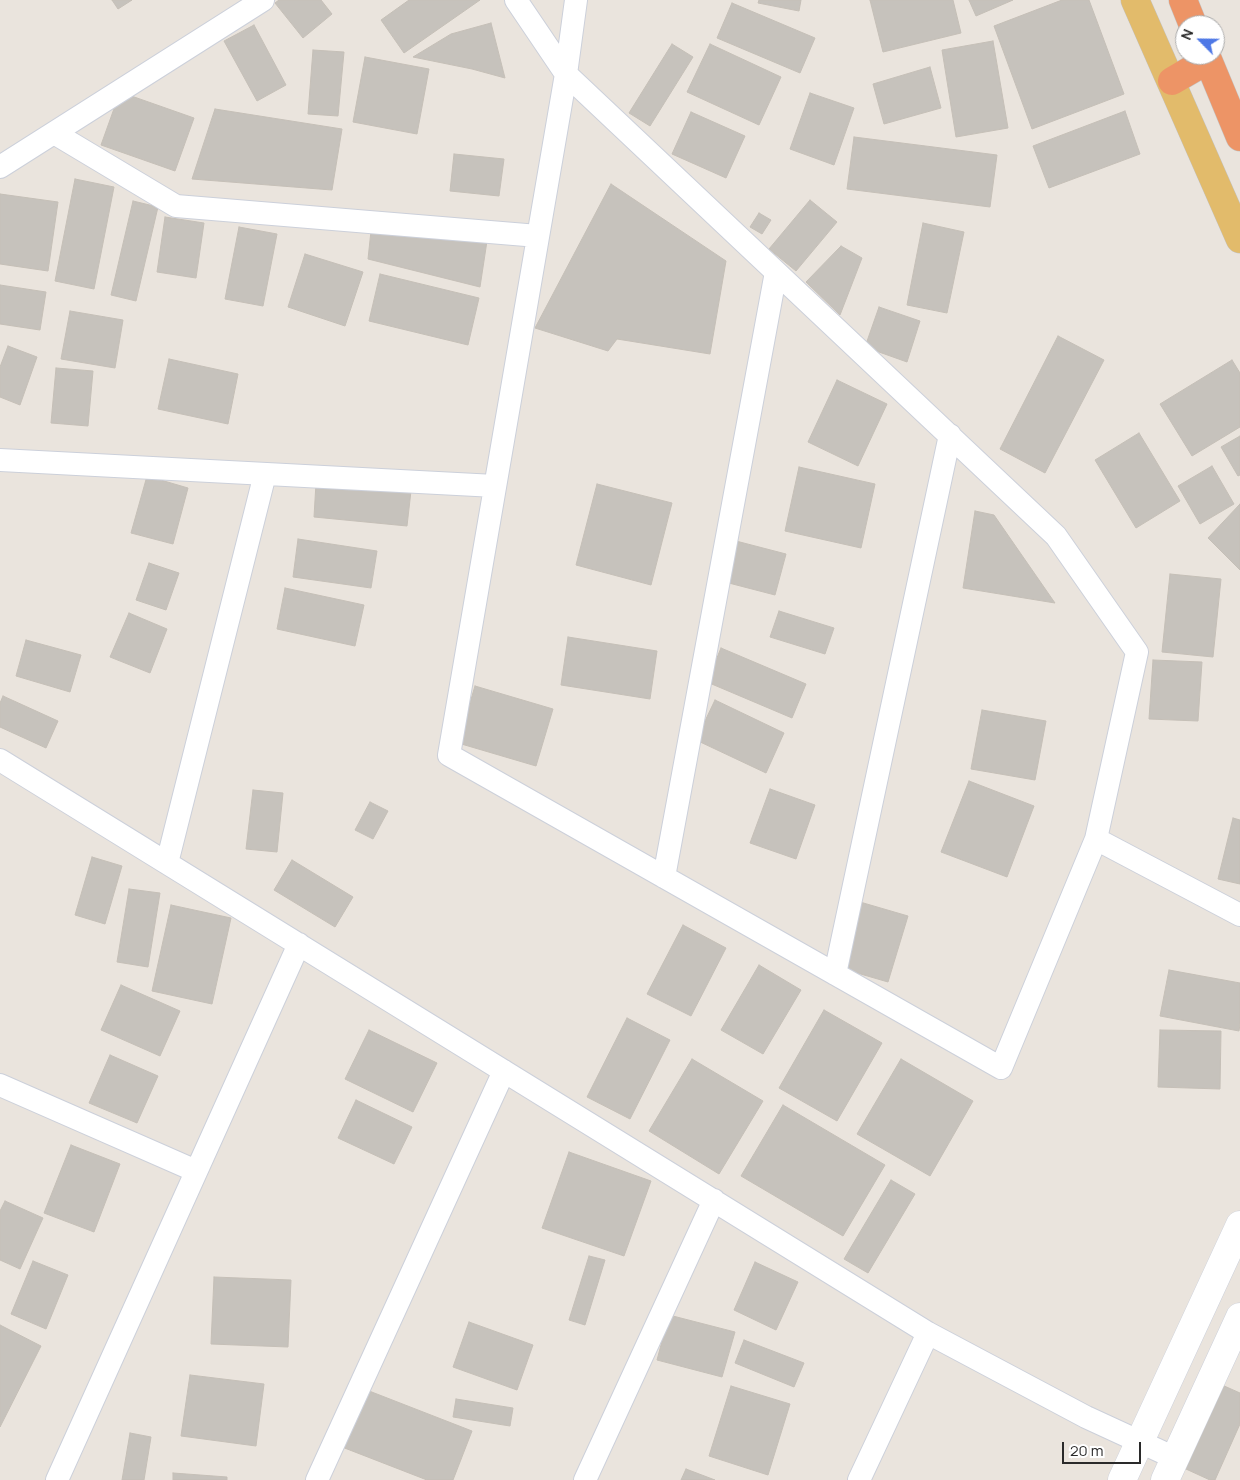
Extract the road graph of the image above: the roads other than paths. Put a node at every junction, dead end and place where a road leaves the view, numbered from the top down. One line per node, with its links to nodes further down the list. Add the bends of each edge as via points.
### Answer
1 (263, 0): 11 (street)
2 (516, 0): 9 (street)
3 (576, 0): 9 (street)
4 (1135, 0): 10 (main road)
5 (1183, 0): 6 (highway)
6 (1189, 15)
7 (1196, 65): 10 (highway)
8 (1210, 65): 12 (highway)
9 (566, 74): 14 (street); 16 (street)
10 (1172, 81): 15 (main road)
11 (54, 133): 13 (street); 14 (street, via 176,206)
12 (1240, 136)
13 (0, 167)
14 (538, 236): 20 (street)
15 (1240, 239)
16 (776, 272): 17 (street); 24 (street)
17 (950, 435): 22 (street, via 1056,536 1137,652); 27 (street)
18 (0, 460): 19 (street)
19 (265, 474): 20 (street); 23 (street)
20 (495, 486): 24 (street, via 449,754)
21 (0, 760): 23 (street)
22 (1096, 839): 25 (street); 27 (street, via 1001,1068)
23 (167, 863): 26 (street)
24 (664, 877): 27 (street)
25 (1240, 915)
26 (299, 944): 28 (street); 30 (street)
27 (835, 974)
28 (504, 1071): 31 (street); 38 (street)
29 (0, 1085): 30 (street)
30 (196, 1171): 37 (street)
31 (714, 1200): 34 (street); 39 (street)
32 (1240, 1225): 35 (street)
33 (1240, 1317): 36 (street)
34 (928, 1332): 35 (street); 40 (street)
35 (1139, 1442): 36 (street); 41 (street)
36 (1170, 1469)
37 (57, 1480)
38 (317, 1480)
39 (586, 1480)
40 (859, 1480)
41 (1122, 1480)

